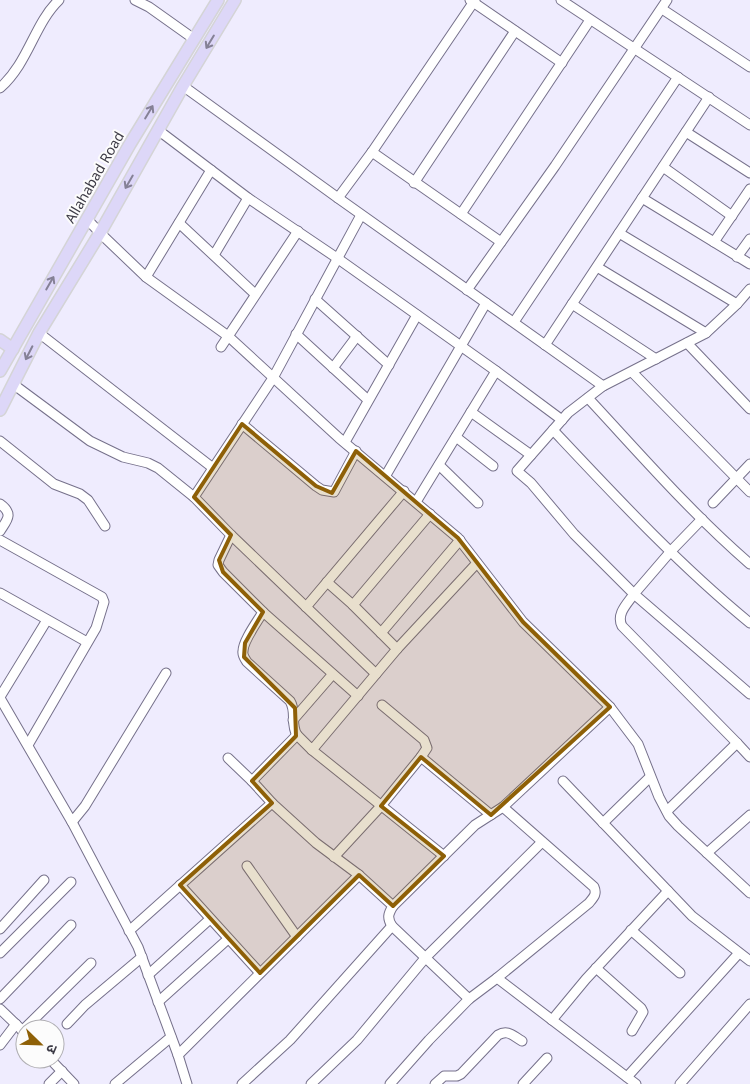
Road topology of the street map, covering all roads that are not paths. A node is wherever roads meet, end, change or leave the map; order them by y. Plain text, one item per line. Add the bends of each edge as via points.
1 (60, 0) edge
2 (135, 0) edge
3 (218, 0) edge
4 (235, 0) edge
5 (561, 0) edge
6 (668, 0) edge
7 (473, 1) edge
8 (573, 3) edge
9 (662, 9) junction
10 (590, 20) junction
11 (515, 31) junction
12 (194, 38) junction
13 (636, 49) junction
14 (562, 63) junction
15 (750, 67) edge
16 (678, 77) junction
17 (183, 86) junction
18 (0, 88) edge
19 (709, 97) junction
20 (750, 125) edge
21 (158, 130) junction
22 (686, 132) junction
23 (372, 152) junction
24 (663, 167) junction
25 (211, 170) junction
26 (750, 173) edge
27 (414, 183) junction
28 (750, 189) edge
29 (248, 198) junction
30 (338, 198) junction
31 (642, 198) junction
32 (461, 214) junction
33 (361, 215) junction
34 (732, 216) junction
35 (87, 219) junction
36 (179, 224) junction
37 (298, 231) junction
38 (100, 233) junction
39 (619, 233) junction
40 (750, 239) edge
41 (501, 242) junction
42 (714, 242) junction
43 (214, 255) junction
44 (737, 257) junction
45 (337, 258) junction
46 (750, 264) edge
47 (597, 267) junction
48 (146, 277) junction
49 (750, 289) edge
50 (467, 290) junction
51 (255, 294) junction
52 (315, 299) junction
53 (486, 303) junction
54 (572, 304) junction
55 (737, 304) junction
56 (417, 315) junction
57 (514, 322) junction
58 (39, 333) junction
59 (706, 333) junction
60 (296, 334) junction
61 (228, 336) junction
62 (356, 336) junction
63 (0, 340) edge
64 (687, 343) junction
65 (545, 344) junction
66 (460, 346) junction
67 (221, 347) dead end
68 (13, 349) junction
69 (656, 359) junction
70 (389, 365) junction
71 (333, 368) junction
72 (496, 370) junction
73 (0, 371) edge
74 (632, 372) junction
75 (273, 378) junction
76 (13, 384) junction
77 (604, 386) junction
78 (3, 397) edge
79 (588, 398) junction
80 (368, 400) junction
81 (750, 408) edge
82 (0, 410) edge
83 (471, 412) junction
84 (562, 420) junction
85 (242, 424) junction
86 (553, 430) junction
87 (456, 436) junction
88 (0, 441) edge
89 (345, 442) junction
90 (356, 451) junction
91 (530, 455) junction
92 (750, 464) edge
93 (439, 465) junction
94 (492, 466) dead end
95 (213, 468) junction
96 (386, 475) junction
97 (736, 479) junction
98 (404, 491) junction
99 (750, 492) edge
100 (194, 498) junction
101 (416, 502) junction
102 (478, 503) dead end
103 (713, 503) dead end
104 (0, 504) edge
105 (430, 514) junction
106 (702, 519) junction
107 (105, 526) dead end
108 (0, 531) edge
109 (231, 534) junction
110 (0, 540) edge
111 (460, 540) junction
112 (671, 552) junction
113 (477, 563) junction
114 (750, 564) edge
115 (327, 582) junction
116 (0, 593) edge
117 (634, 594) junction
118 (353, 605) junction
119 (306, 607) junction
120 (263, 612) junction
121 (47, 620) junction
122 (750, 623) edge
123 (381, 633) junction
124 (87, 642) junction
125 (397, 650) junction
126 (166, 673) dead end
127 (376, 674) junction
128 (332, 675) junction
129 (750, 694) edge
130 (358, 696) junction
131 (0, 697) edge
132 (382, 706) dead end
133 (610, 706) junction
134 (293, 720) junction
135 (298, 735) junction
136 (737, 743) junction
137 (28, 745) junction
138 (312, 750) junction
139 (750, 756) edge
140 (421, 757) junction
141 (228, 758) dead end
142 (650, 777) junction
143 (252, 781) junction
144 (563, 781) dead end
145 (272, 804) junction
146 (380, 806) junction
147 (503, 807) junction
148 (667, 811) junction
149 (491, 815) junction
150 (750, 815) edge
151 (72, 822) junction
152 (603, 823) junction
153 (542, 842) junction
154 (707, 853) junction
155 (444, 856) junction
156 (334, 857) junction
157 (247, 866) dead end
158 (359, 875) junction
159 (44, 880) dead end
160 (71, 882) dead end
161 (180, 885) junction
162 (668, 891) junction
163 (749, 892) edge
164 (393, 906) junction
165 (210, 919) junction
166 (2, 926) edge
167 (71, 926) dead end
168 (392, 926) junction
169 (631, 930) junction
170 (129, 931) junction
171 (297, 937) junction
172 (17, 938) junction
173 (228, 939) junction
174 (0, 953) edge
175 (739, 953) junction
176 (426, 957) junction
177 (142, 958) junction
178 (750, 961) edge
179 (91, 963) dead end
180 (596, 968) junction
181 (260, 973) junction
182 (680, 973) dead end
183 (148, 975) junction
184 (497, 978) junction
185 (0, 999) edge
186 (469, 999) junction
187 (158, 1002) junction
188 (750, 1004) edge
189 (0, 1009) edge
190 (32, 1019) edge
191 (552, 1020) junction
192 (15, 1024) edge
193 (67, 1024) dead end
194 (632, 1031) dead end
195 (15, 1034) edge
196 (171, 1037) junction
197 (522, 1041) dead end
198 (0, 1045) edge
199 (178, 1055) junction
200 (548, 1058) dead end
201 (62, 1071) joint
202 (628, 1078) junction
203 (49, 1084) edge
204 (74, 1084) edge
205 (115, 1084) edge
206 (187, 1084) edge
207 (242, 1084) edge
208 (311, 1084) edge
209 (390, 1084) edge
210 (435, 1084) edge
211 (523, 1084) edge
212 (636, 1084) edge
213 (680, 1084) edge

1 - 18 street via 45,17 18,69
2 - 12 street
3 - 12 main road, Allahabad Road
4 -> 17 main road
5 - 8 street
6 - 9 street
7 - 11 street
7 - 23 street
8 - 10 street
9 - 13 street
9 - 15 street
10 - 13 street
10 - 14 street
11 - 14 street
11 - 27 street
35 -> 12 main road, Allahabad Road
13 - 16 street
13 - 41 street
14 - 32 street
16 - 19 street
16 - 57 street
17 - 21 main road
17 - 30 street
19 - 20 street
19 - 22 street
21 - 25 street
21 -> 38 main road
22 - 24 street
22 - 26 street
23 - 27 street
23 - 30 street
24 - 31 street
24 - 34 street
25 - 29 street
25 - 36 street
27 - 32 street
28 - 34 street
29 - 37 street
29 - 43 street
30 - 33 street
31 - 39 street
31 - 42 street
32 - 41 street
33 - 45 street
33 - 50 street
34 - 42 street
35 - 38 street
68 -> 35 main road, Allahabad Road
36 - 43 street
36 - 48 street
37 - 45 street
37 - 51 street
38 - 48 street
38 - 58 main road
39 - 47 street
39 - 55 street
40 - 44 street
41 - 50 street
42 - 44 street
43 - 51 street
44 - 46 street
45 - 52 street
45 - 56 street
47 - 54 street
47 - 59 street
48 - 61 street
49 - 55 street
50 - 53 street
51 - 61 street
52 - 60 street
52 - 62 street
53 - 57 street
53 - 66 street
54 - 65 street
54 - 69 street
55 - 59 street
56 - 66 street
56 - 70 street
57 - 65 street
58 -> 76 main road
58 - 95 street
59 - 64 street
60 - 71 street
60 - 75 street
61 - 67 street
61 - 75 street
62 - 70 street
62 - 71 street
63 - 68 main road
64 - 69 street
64 - 81 street
65 - 77 street
66 - 72 street
66 - 96 street
68 - 73 main road, Allahabad Road
69 - 74 street
70 - 80 street
71 - 80 street
72 - 83 street
72 - 84 street
74 - 77 street
74 - 97 street
75 - 85 street
75 - 89 street
76 - 78 main road
76 - 100 street via 90,441 123,457 158,468
77 - 79 street
78 - 82 main road
79 - 84 street
79 - 106 street
80 - 89 street
83 - 87 street
83 - 91 street
84 - 86 street
85 - 90 street via 316,486 328,492 334,492
85 - 95 street
86 - 91 street
86 - 112 street
87 - 93 street
87 - 94 street
88 - 107 street via 54,484 88,500
89 - 90 street
90 - 96 street
91 - 117 street via 517,470
92 - 97 street
93 - 101 street
93 - 102 street
95 - 100 street
96 - 98 street
97 - 99 street
97 - 103 street
98 - 101 street
98 - 115 street
100 - 109 street
101 - 105 street
104 - 108 street via 8,513
105 - 111 street
105 - 118 street
106 - 112 street
106 - 114 street
109 - 119 street
109 - 120 street via 218,565
110 - 124 street via 102,597 104,607
111 - 113 street
111 - 123 street
112 - 117 street
112 - 122 street
113 - 125 street
113 - 133 street via 523,622
115 - 118 street
115 - 119 street
116 - 121 street
117 - 129 street
117 - 136 street via 620,613 622,626
118 - 123 street
119 - 127 street
120 - 128 street
120 - 134 street via 242,652 247,662 290,701 294,708
121 - 124 street
121 - 131 street
123 - 125 street
124 - 137 street
125 - 127 street
126 - 151 street
127 - 130 street
128 - 130 street
128 - 134 street
130 - 138 street
131 - 137 street
132 - 140 street via 424,740 427,748
133 - 142 street via 638,744
133 - 147 street
134 - 135 street
135 - 138 street
135 - 143 street
136 - 139 street
136 - 148 street
137 - 151 street
138 - 146 street
140 - 146 street
140 - 149 street
141 - 143 street
142 - 148 street
142 - 152 street
143 - 145 street
144 - 152 street
145 - 156 street
145 - 161 street
146 - 155 street
146 - 156 street
147 - 149 street
147 - 153 street
148 - 154 street
149 - 155 street via 475,825
150 - 154 street
151 - 170 street
152 - 162 street
153 - 176 street
153 - 184 street via 596,892
154 - 163 street
155 - 164 street
156 - 158 street
157 - 171 street
158 - 164 street
158 - 171 street
159 - 166 street
160 - 172 street
161 - 165 street
161 - 170 street
162 - 169 street
162 - 175 street via 692,916
164 - 168 street via 389,913
165 - 173 street
165 - 183 street
166 - 172 street
167 - 185 street
168 - 176 street
168 - 207 street via 290,1040
169 - 180 street
169 - 182 street
170 - 177 street
171 - 181 street
172 - 174 street
173 - 181 street
173 - 187 street
175 - 178 street
175 - 202 street
176 - 186 street
176 - 208 street via 357,1040
177 - 183 street
177 - 193 street
179 - 190 street
180 - 191 street
180 - 194 street via 641,1008 643,1012
181 - 199 street
183 - 187 street
184 - 186 street
184 - 191 street
186 - 209 street
187 - 196 street
188 - 213 street
189 - 192 street
191 - 202 street
195 - 198 street
196 - 199 street
196 - 205 street
197 - 210 street via 509,1032 503,1032 461,1074 444,1076
199 - 206 street
200 - 211 street
201 - 203 street
201 - 204 street
202 - 212 street

